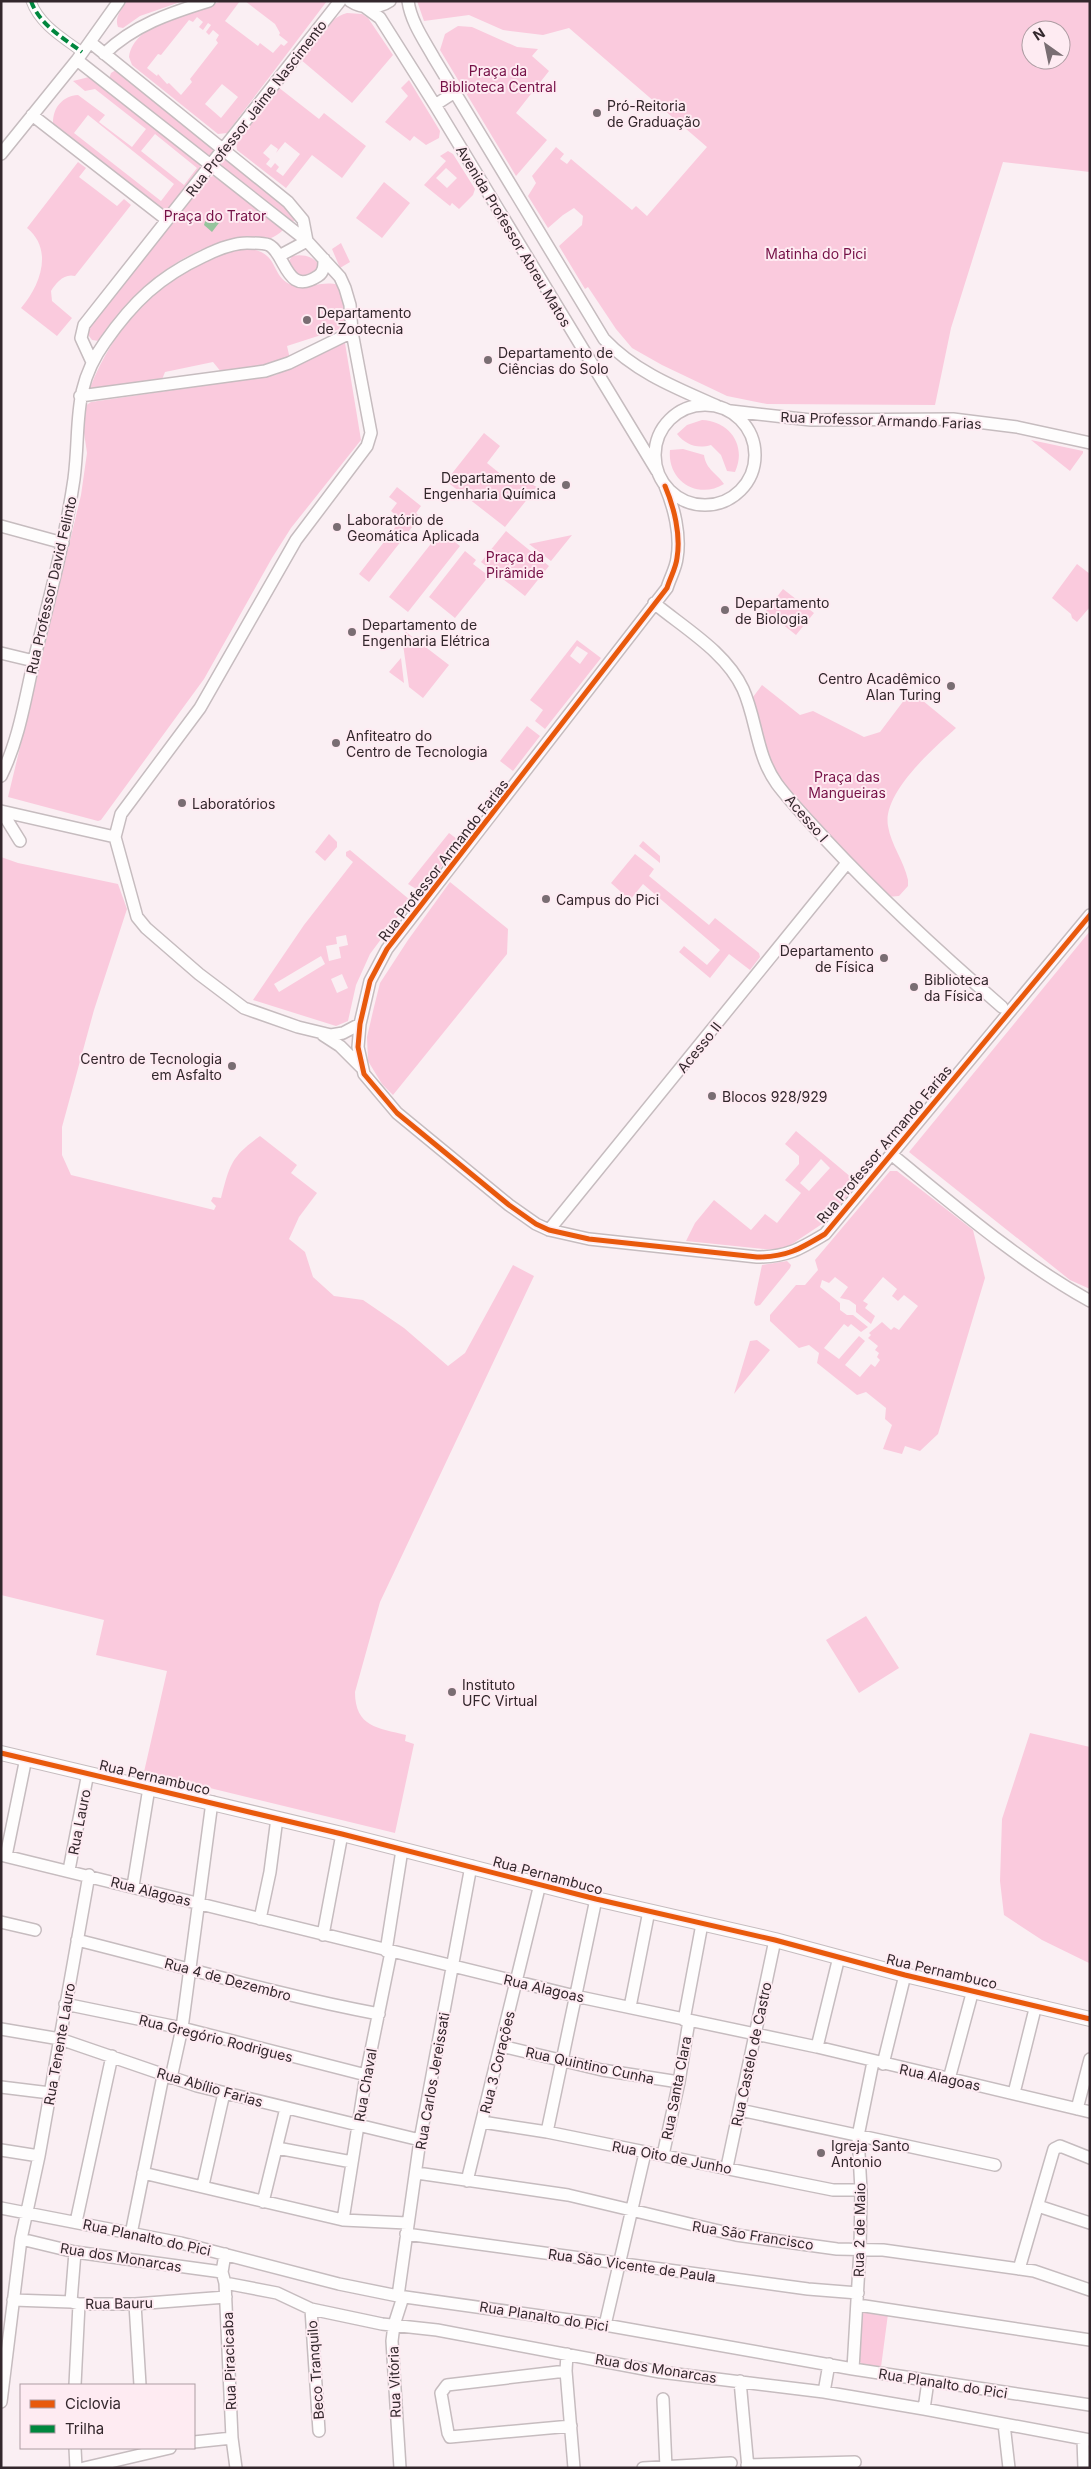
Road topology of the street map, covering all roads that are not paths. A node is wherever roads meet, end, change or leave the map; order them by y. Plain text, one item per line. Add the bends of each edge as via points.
1 (31, 1) edge
2 (119, 1) edge
3 (209, 1) edge
4 (340, 1) edge
5 (350, 1) edge
6 (390, 1) edge
7 (408, 1) edge
8 (365, 7) junction
9 (90, 42) junction
10 (104, 54) junction
11 (79, 56) junction
12 (455, 92) junction
13 (435, 105) junction
14 (32, 115) junction
15 (224, 150) junction
16 (1, 154) edge
17 (212, 164) junction
18 (167, 220) junction
19 (307, 241) junction
20 (280, 256) junction
21 (324, 259) junction
22 (352, 332) junction
23 (92, 362) junction
24 (80, 396) junction
25 (717, 406) junction
26 (731, 411) junction
27 (1090, 443) edge
28 (657, 471) junction
29 (665, 486) junction
30 (1, 526) edge
31 (63, 542) junction
32 (654, 603) junction
33 (1, 653) edge
34 (34, 661) junction
35 (1, 776) edge
36 (2, 811) edge
37 (116, 837) junction
38 (20, 841) dead end
39 (847, 863) junction
40 (1090, 915) edge
41 (1002, 1008) dead end
42 (360, 1024) junction
43 (318, 1031) junction
44 (362, 1068) junction
45 (891, 1154) junction
46 (549, 1230) junction
47 (1090, 1301) edge
48 (1, 1753) edge
49 (26, 1758) junction
50 (88, 1773) junction
51 (149, 1788) junction
52 (212, 1802) junction
53 (277, 1818) junction
54 (342, 1834) junction
55 (402, 1850) junction
56 (4, 1855) edge
57 (471, 1866) junction
58 (69, 1870) junction
59 (89, 1875) junction
60 (540, 1884) junction
61 (133, 1886) junction
62 (596, 1899) junction
63 (198, 1903) junction
64 (649, 1911) junction
65 (260, 1919) junction
66 (1, 1922) edge
67 (702, 1924) junction
68 (35, 1930) dead end
69 (322, 1934) junction
70 (77, 1940) junction
71 (775, 1940) junction
72 (389, 1951) junction
73 (839, 1956) junction
74 (452, 1967) junction
75 (190, 1968) junction
76 (905, 1974) junction
77 (518, 1982) junction
78 (973, 1990) junction
79 (575, 1996) junction
80 (65, 2004) junction
81 (1036, 2005) junction
82 (630, 2007) junction
83 (379, 2014) junction
84 (1090, 2019) edge
85 (686, 2021) junction
86 (182, 2028) junction
87 (1, 2029) edge
88 (754, 2035) junction
89 (60, 2039) junction
90 (501, 2046) junction
91 (817, 2047) junction
92 (112, 2056) junction
93 (563, 2059) junction
94 (1090, 2059) edge
95 (878, 2063) junction
96 (366, 2075) junction
97 (167, 2077) junction
98 (949, 2079) junction
99 (679, 2082) junction
100 (1, 2087) edge
101 (50, 2093) junction
102 (224, 2093) junction
103 (1014, 2093) junction
104 (286, 2108) junction
105 (1077, 2109) junction
106 (740, 2110) junction
107 (1090, 2112) edge
108 (482, 2122) junction
109 (358, 2126) junction
110 (547, 2132) junction
111 (858, 2136) junction
112 (420, 2140) junction
113 (277, 2148) junction
114 (1, 2150) edge
115 (645, 2153) junction
116 (663, 2155) junction
117 (39, 2156) junction
118 (1090, 2158) edge
119 (352, 2162) junction
120 (995, 2165) dead end
121 (727, 2167) junction
122 (143, 2173) junction
123 (417, 2173) junction
124 (467, 2181) junction
125 (203, 2185) junction
126 (861, 2190) junction
127 (263, 2202) junction
128 (1038, 2206) junction
129 (1, 2208) edge
130 (631, 2208) junction
131 (28, 2212) junction
132 (343, 2220) junction
133 (76, 2222) junction
134 (1090, 2223) edge
135 (407, 2229) junction
136 (131, 2234) junction
137 (20, 2239) junction
138 (860, 2249) junction
139 (75, 2252) junction
140 (225, 2254) junction
141 (621, 2263) junction
142 (1019, 2269) junction
143 (224, 2278) junction
144 (1090, 2290) edge
145 (858, 2293) junction
146 (401, 2296) junction
147 (226, 2297) junction
148 (12, 2300) junction
149 (75, 2303) junction
150 (135, 2304) junction
151 (858, 2306) junction
152 (311, 2309) junction
153 (394, 2325) junction
154 (605, 2325) junction
155 (1090, 2340) edge
156 (567, 2354) junction
157 (829, 2364) junction
158 (853, 2369) junction
159 (566, 2371) junction
160 (740, 2381) junction
161 (928, 2381) junction
162 (75, 2384) edge
163 (140, 2384) edge
164 (824, 2392) junction
165 (663, 2399) dead end
166 (1, 2402) edge
167 (1090, 2405) edge
168 (924, 2409) junction
169 (1004, 2424) junction
170 (571, 2426) junction
171 (319, 2432) dead end
172 (232, 2438) junction
173 (1087, 2440) edge
174 (195, 2442) edge
175 (75, 2449) edge
176 (147, 2450) edge
177 (855, 2462) dead end
178 (731, 2463) dead end
179 (748, 2466) edge
180 (666, 2467) edge
181 (76, 2468) edge
182 (84, 2468) edge
183 (236, 2468) edge
184 (400, 2468) edge
185 (574, 2468) edge
186 (643, 2468) edge
187 (1009, 2468) edge
188 (1084, 2468) edge

1 - 11 street via 35,13
2 - 9 street
3 - 10 street via 151,21 118,40
4 - 15 street, Rua Professor Jaime Nascimento
5 - 8 street
6 - 8 street via 376,7
7 - 12 street, Avenida Professor Abreu Matos via 417,27
8 - 13 street, Avenida Professor Abreu Matos via 380,18
9 - 10 street
9 - 11 street
10 - 15 street
11 - 14 street
11 - 17 street
12 - 13 street
12 - 25 street, Avenida Professor Abreu Matos via 604,339 635,366
13 - 28 street, Avenida Professor Abreu Matos
14 - 16 street
14 - 18 street
15 - 17 street, Rua Professor Jaime Nascimento
15 - 19 street via 294,208 303,220
17 - 18 street, Rua Professor Jaime Nascimento
17 - 19 street
18 - 23 street, Rua Professor Jaime Nascimento via 84,325 81,338
19 - 20 street
19 - 21 street
20 - 21 street via 286,271 299,280 319,276
20 - 23 street, Rua Professor David Felinto via 268,245 245,243 218,250 178,269 136,301
21 - 22 street via 345,288
22 - 24 street via 289,363 265,371
22 - 37 street via 371,433 368,446 296,540 200,708 121,814
23 - 24 street, Rua Professor David Felinto
24 - 31 street, Rua Professor David Felinto via 74,478
25 - 26 street
25 - 28 street via 691,406 675,414 663,426 656,441 654,458
26 - 27 street, Rua Professor Armando Farias via 811,420 953,419 1017,427
26 - 29 street via 749,429 754,444 755,461 750,477 740,490 727,500 695,504 680,498
28 - 29 street
29 - 32 street, Rua Professor Armando Farias via 678,536 677,559 667,588
30 - 31 street
31 - 34 street, Rua Professor David Felinto
32 - 39 street, Acesso I via 724,660 743,689 764,759 776,783
32 - 42 street, Rua Professor Armando Farias via 387,949 370,981
33 - 34 street
34 - 35 street, Rua Professor David Felinto via 15,740
36 - 37 street
36 - 38 street
37 - 43 street via 137,917 146,928 244,1008
39 - 41 street, Acesso I
39 - 46 street, Acesso II
40 - 45 street, Rua Professor Armando Farias
42 - 43 street via 343,1033 331,1035
42 - 44 street, Rua Professor Armando Farias via 358,1047
43 - 44 street via 332,1039
44 - 46 street, Rua Professor Armando Farias via 369,1082 397,1113 509,1205
45 - 46 street, Rua Professor Armando Farias via 825,1234 803,1248 779,1257 589,1239
45 - 47 street via 976,1224 1066,1288
48 - 49 street, Rua Pernambuco
49 - 50 street, Rua Pernambuco
49 - 56 street
50 - 51 street, Rua Pernambuco
50 - 58 street, Rua Lauro
51 - 52 street, Rua Pernambuco
51 - 61 street
52 - 53 street, Rua Pernambuco
52 - 63 street
53 - 54 street, Rua Pernambuco
53 - 65 street
54 - 55 street, Rua Pernambuco
54 - 69 street
55 - 57 street, Rua Pernambuco
55 - 72 street, Rua Chaval
56 - 58 street, Rua Alagoas
57 - 60 street, Rua Pernambuco
57 - 74 street, Rua Carlos Jereissati
58 - 59 street, Rua Alagoas
59 - 61 street, Rua Alagoas
59 - 70 street, Rua Tenente Lauro
60 - 62 street, Rua Pernambuco
60 - 77 street, Rua 3 Corações
61 - 63 street, Rua Alagoas
62 - 64 street, Rua Pernambuco
62 - 79 street
63 - 65 street, Rua Alagoas
63 - 75 street
64 - 67 street, Rua Pernambuco
64 - 82 street
65 - 69 street, Rua Alagoas
66 - 68 street
67 - 71 street, Rua Pernambuco
67 - 85 street, Rua Santa Clara
69 - 72 street, Rua Alagoas
70 - 75 street, Rua 4 de Dezembro
70 - 80 street, Rua Tenente Lauro
71 - 73 street, Rua Pernambuco
71 - 88 street, Rua Castelo de Castro
72 - 74 street, Rua Alagoas
72 - 83 street, Rua Chaval
73 - 76 street, Rua Pernambuco
73 - 91 street
74 - 77 street, Rua Alagoas
74 - 112 street, Rua Carlos Jereissati
75 - 83 street, Rua 4 de Dezembro via 249,1986
75 - 86 street
76 - 78 street, Rua Pernambuco
76 - 95 street, Rua 2 de Maio
77 - 79 street, Rua Alagoas
77 - 90 street, Rua 3 Corações
78 - 81 street, Rua Pernambuco
78 - 98 street
79 - 82 street, Rua Alagoas
79 - 93 street
80 - 86 street, Rua Gregório Rodrigues
80 - 89 street, Rua Tenente Lauro
81 - 84 street, Rua Pernambuco
81 - 103 street
82 - 85 street, Rua Alagoas
83 - 96 street, Rua Chaval
85 - 88 street, Rua Alagoas
85 - 99 street, Rua Santa Clara
86 - 96 street, Rua Gregório Rodrigues
86 - 97 street
87 - 89 street, Rua Abílio Farias
88 - 91 street, Rua Alagoas
88 - 106 street, Rua Castelo de Castro
89 - 92 street, Rua Abílio Farias
89 - 101 street, Rua Tenente Lauro
90 - 93 street, Rua Quintino Cunha
90 - 108 street, Rua 3 Corações
91 - 95 street, Rua Alagoas
92 - 97 street, Rua Abílio Farias
92 - 133 street
93 - 99 street, Rua Quintino Cunha via 602,2070
93 - 110 street
94 - 105 street
95 - 98 street, Rua Alagoas
95 - 111 street, Rua 2 de Maio
96 - 109 street, Rua Chaval
97 - 102 street, Rua Abílio Farias
97 - 122 street
98 - 103 street, Rua Alagoas
99 - 116 street, Rua Santa Clara
100 - 101 street
101 - 117 street, Rua Tenente Lauro
102 - 104 street, Rua Abílio Farias
102 - 125 street
103 - 105 street, Rua Alagoas
104 - 109 street, Rua Abílio Farias
104 - 113 street
105 - 107 street, Rua Alagoas
106 - 111 street
106 - 121 street, Rua Castelo de Castro
108 - 110 street, Rua Oito de Junho
108 - 124 street, Rua 3 Corações
109 - 112 street, Rua Abílio Farias
109 - 119 street, Rua Chaval
110 - 115 street, Rua Oito de Junho
111 - 120 street
111 - 126 street, Rua 2 de Maio
112 - 123 street, Rua Carlos Jereissati
113 - 119 street
113 - 127 street
114 - 117 street
115 - 116 street, Rua Oito de Junho
115 - 130 street
116 - 121 street, Rua Oito de Junho
117 - 131 street, Rua Tenente Lauro
118 - 128 street via 1060,2146 1052,2152
119 - 132 street, Rua Chaval
121 - 126 street, Rua Oito de Junho via 833,2190
122 - 125 street, Rua São Vicente de Paula
122 - 136 street
123 - 124 street, Rua São Francisco
123 - 135 street, Rua Carlos Jereissati
124 - 130 street, Rua São Francisco via 568,2195
125 - 127 street, Rua São Vicente de Paula
126 - 138 street, Rua 2 de Maio
127 - 132 street, Rua São Vicente de Paula
128 - 134 street
128 - 142 street
129 - 131 street, Rua Planalto do Pici
130 - 138 street, Rua São Francisco via 736,2235 837,2249
130 - 141 street
131 - 133 street, Rua Planalto do Pici
131 - 137 street, Rua Tenente Lauro
132 - 135 street, Rua São Vicente de Paula
133 - 136 street, Rua Planalto do Pici
135 - 141 street, Rua São Vicente de Paula
135 - 146 street, Rua Carlos Jereissati
136 - 140 street, Rua Planalto do Pici
137 - 139 street, Rua dos Monarcas
137 - 148 street, Rua Tenente Lauro
138 - 142 street, Rua São Francisco
138 - 145 street, Rua 2 de Maio
139 - 143 street, Rua dos Monarcas
139 - 149 street
140 - 143 street, Rua Piracicaba
140 - 146 street, Rua Planalto do Pici via 339,2284
141 - 145 street, Rua São Vicente de Paula via 808,2290
141 - 154 street
142 - 144 street, Rua São Francisco
143 - 147 street, Rua Piracicaba
143 - 152 street, Rua dos Monarcas via 277,2294
145 - 151 street, Rua 2 de Maio
146 - 153 street, Rua Vitória
146 - 154 street, Rua Planalto do Pici
147 - 150 street, Rua Bauru
147 - 172 street, Rua Piracicaba
148 - 149 street, Rua Bauru
148 - 166 street, Rua Tenente Lauro
149 - 150 street, Rua Bauru
149 - 162 street
150 - 163 street
151 - 155 street
151 - 158 street, Rua 2 de Maio
152 - 153 street, Rua dos Monarcas
152 - 171 street, Beco Tranquilo
153 - 156 street, Rua dos Monarcas
153 - 184 street, Rua Vitória via 392,2341
154 - 157 street, Rua Planalto do Pici
156 - 159 street
156 - 160 street, Rua dos Monarcas via 660,2372
157 - 158 street, Rua Planalto do Pici
157 - 164 street
158 - 161 street, Rua Planalto do Pici
159 - 170 street
159 - 170 street via 447,2385 441,2393 450,2437
160 - 164 street, Rua dos Monarcas
160 - 179 street
161 - 167 street, Rua Planalto do Pici
161 - 168 street
164 - 168 street, Rua dos Monarcas
165 - 180 street
168 - 169 street, Rua dos Monarcas
169 - 173 street, Rua dos Monarcas
169 - 187 street
170 - 185 street
172 - 174 street
172 - 183 street, Rua Piracicaba
173 - 188 street
175 - 181 street
176 - 182 street
177 - 179 street
178 - 180 street
180 - 186 street

